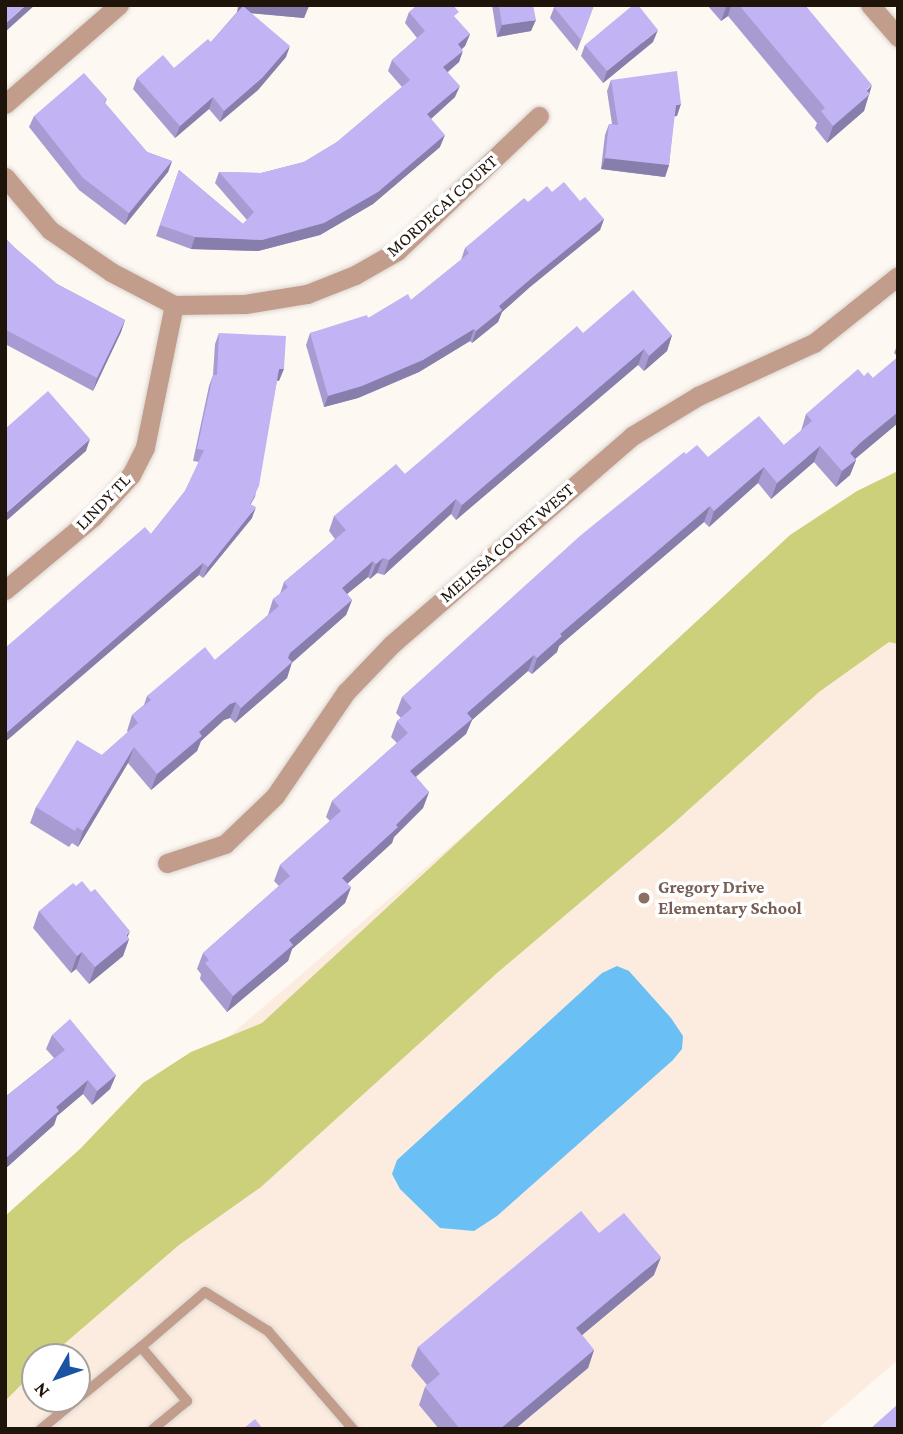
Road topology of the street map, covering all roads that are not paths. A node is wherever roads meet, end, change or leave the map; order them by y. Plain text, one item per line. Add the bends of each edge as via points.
1 (119, 5) edge
2 (870, 5) edge
3 (898, 37) edge
4 (5, 104) edge
5 (540, 116) dead end
6 (5, 177) edge
7 (898, 276) edge
8 (174, 305) junction
9 (5, 590) edge
10 (167, 863) dead end
11 (141, 1347) junction
12 (41, 1429) edge
13 (153, 1429) edge
14 (353, 1429) edge

1 - 4 street
2 - 3 street
5 - 8 street, MORDECAI COURT via 397,251 355,275 307,294 245,304
6 - 8 street, MORDECAI COURT via 50,230 111,272
7 - 10 street, MELISSA COURT WEST via 814,343 698,396 632,436 392,644 346,692 275,796 225,844
8 - 9 street, LINDY TL via 145,447 131,475 93,517
11 - 12 lane
11 - 13 lane via 187,1401
11 - 14 lane via 205,1292 268,1331

